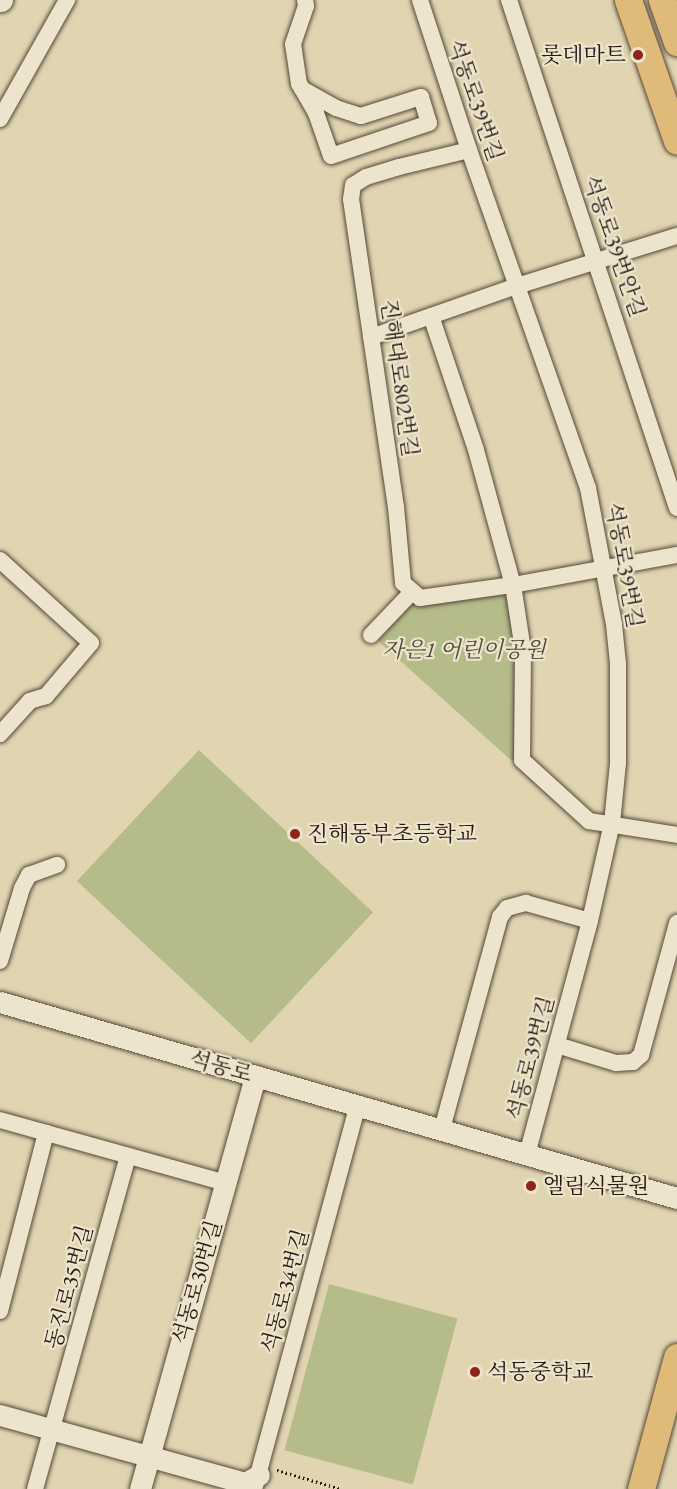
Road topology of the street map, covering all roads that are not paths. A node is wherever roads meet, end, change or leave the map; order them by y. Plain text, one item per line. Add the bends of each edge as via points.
1 (68, 0) edge
2 (305, 0) edge
3 (420, 0) edge
4 (509, 0) edge
5 (628, 0) edge
6 (663, 0) edge
7 (677, 42) edge
8 (302, 89) junction
9 (0, 118) edge
10 (677, 141) edge
11 (469, 150) junction
12 (677, 236) edge
13 (597, 261) junction
14 (518, 286) junction
15 (431, 316) junction
16 (371, 337) junction
17 (677, 508) edge
18 (677, 555) edge
19 (0, 560) edge
20 (603, 568) junction
21 (513, 585) junction
22 (412, 592) junction
23 (371, 635) dead end
24 (0, 734) edge
25 (612, 823) junction
26 (677, 835) edge
27 (57, 866) dead end
28 (590, 921) junction
29 (677, 923) edge
30 (0, 961) edge
31 (0, 1002) edge
32 (557, 1046) junction
33 (255, 1076) junction
34 (358, 1105) junction
35 (0, 1120) edge
36 (442, 1129) junction
37 (46, 1133) junction
38 (527, 1154) junction
39 (128, 1156) junction
40 (225, 1183) junction
41 (677, 1198) edge
42 (0, 1311) edge
43 (677, 1358) edge
44 (0, 1415) edge
45 (677, 1420) edge
46 (52, 1429) junction
47 (149, 1456) junction
48 (257, 1482) edge
49 (35, 1489) edge
50 (140, 1489) edge
51 (641, 1489) edge
52 (658, 1489) edge

1 - 9 street
2 - 8 street via 293,44
3 - 11 street, 석동로39번길
4 - 13 street, 석동로39번안길
5 - 10 main road
6 - 7 main road
8 - 8 street via 316,113 331,156 429,123 422,97 361,116 336,108
11 - 14 street, 석동로39번길
11 - 16 street, 진해대로802번길 via 399,166 353,185 351,199
12 - 13 street
13 - 14 street
13 - 17 street, 석동로39번안길
14 - 15 street
14 - 20 street, 석동로39번길 via 588,488
15 - 16 street
15 - 21 street, 진해대로802번길 via 476,450
16 - 22 street, 진해대로802번길 via 403,584
18 - 20 street
19 - 24 street via 91,643 46,696 30,701
20 - 21 street
20 - 25 street, 석동로39번길 via 618,664 618,763
21 - 22 street via 420,598
21 - 25 street, 진해대로802번길 via 523,650 522,760 589,821
22 - 23 street
25 - 26 street
25 - 28 street, 석동로39번길
27 - 30 street via 29,875
28 - 32 street, 석동로39번길
28 - 36 street via 526,903 507,908 500,917
29 - 32 street via 641,1054 633,1062 616,1063
31 - 33 street, 석동로
32 - 38 street, 석동로39번길
33 - 34 street, 석동로
33 - 40 street, 석동로30번길
34 - 36 street, 석동로
34 - 48 street, 석동로34번길
35 - 37 street
36 - 38 street, 석동로
37 - 39 street
37 - 42 street
38 - 41 street, 석동로
39 - 40 street
39 - 46 street, 동진로35번길
40 - 47 street, 석동로30번길
43 - 51 main road
44 - 46 street
45 - 52 main road
46 - 47 street
46 - 49 street, 동진로35번길
47 - 48 street via 244,1483
47 - 50 street, 석동로30번길

